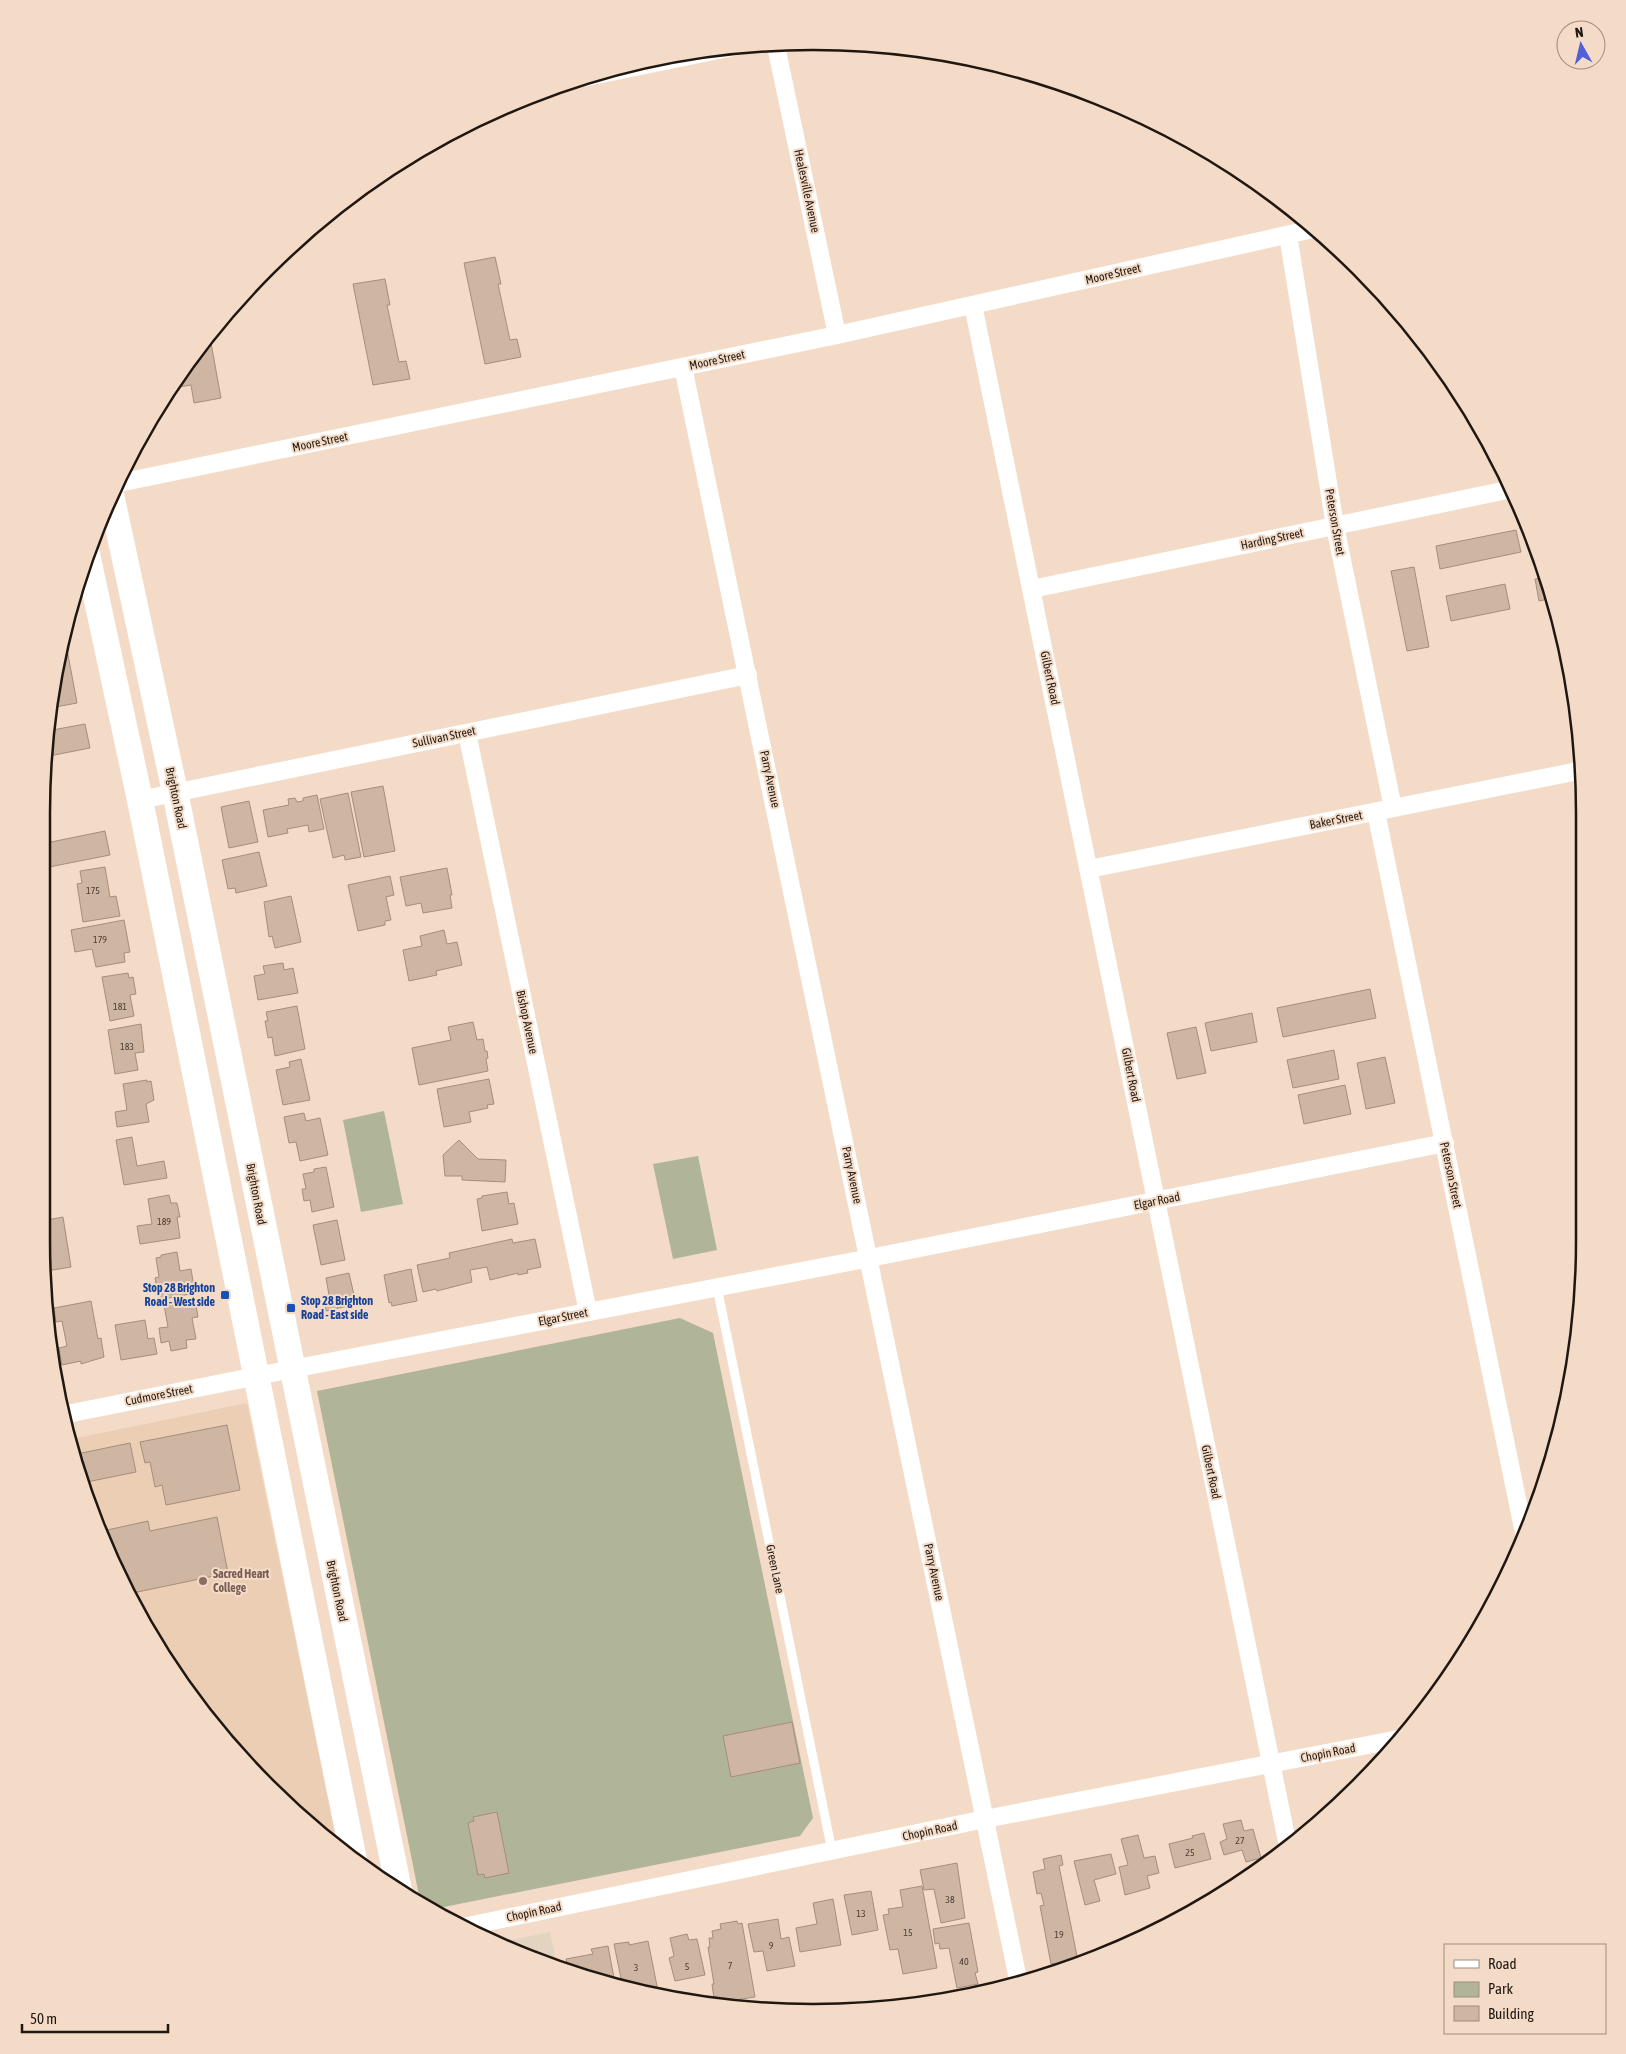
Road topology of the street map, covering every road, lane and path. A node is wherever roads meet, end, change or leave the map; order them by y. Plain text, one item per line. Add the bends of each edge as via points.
1 (777, 51) edge
2 (1306, 231) edge
3 (1288, 235) junction
4 (973, 305) junction
5 (838, 335) junction
6 (683, 367) junction
7 (126, 481) edge
8 (1504, 491) edge
9 (114, 508) edge
10 (1335, 526) junction
11 (90, 568) edge
12 (1032, 589) junction
13 (748, 675) junction
14 (467, 733) junction
15 (1574, 772) edge
16 (175, 792) junction
17 (140, 800) junction
18 (1384, 810) junction
19 (1089, 869) junction
20 (1444, 1143) junction
21 (1156, 1201) junction
22 (870, 1258) junction
23 (717, 1287) junction
24 (588, 1312) junction
25 (292, 1369) junction
26 (257, 1376) junction
27 (70, 1413) edge
28 (1522, 1523) edge
29 (1389, 1741) edge
30 (1271, 1764) junction
31 (985, 1819) junction
32 (1286, 1838) edge
33 (352, 1848) edge
34 (832, 1851) junction
35 (397, 1880) edge
36 (475, 1925) edge
37 (1017, 1976) edge

1 - 5 street, Healesville Avenue
2 - 3 street, Moore Street
3 - 4 street, Moore Street
3 - 10 street, Peterson Street
4 - 5 street, Moore Street
4 - 12 street, Gilbert Road
5 - 6 street, Moore Street
6 - 7 street, Moore Street
6 - 13 street, Parry Avenue
8 - 10 street, Harding Street
9 - 16 main road, Brighton Road
10 - 12 street, Harding Street
10 - 18 street, Peterson Street
11 - 17 main road
12 - 19 street, Gilbert Road
13 - 14 street, Sullivan Street
13 - 22 street, Parry Avenue
14 - 16 street, Sullivan Street
14 - 24 street, Bishop Avenue
15 - 18 street, Baker Street
16 - 17 street, Sullivan Street
16 - 25 main road, Brighton Road
17 - 26 main road
18 - 19 street, Baker Street
18 - 20 street, Peterson Street
19 - 21 street, Gilbert Road
20 - 21 street, Elgar Road
20 - 28 street, Peterson Street
21 - 22 street, Elgar Road
21 - 30 street, Gilbert Road
22 - 23 street, Elgar Street
22 - 31 street, Parry Avenue
23 - 24 street, Elgar Street
23 - 34 lane, Green Lane
24 - 25 street, Elgar Street
25 - 26 street, Elgar Street
25 - 35 main road, Brighton Road
26 - 27 street, Cudmore Street
26 - 33 main road
29 - 30 street, Chopin Road
30 - 31 street, Chopin Road
30 - 32 street, Gilbert Road
31 - 34 street, Chopin Road
31 - 37 street, Parry Avenue
34 - 36 street, Chopin Road

